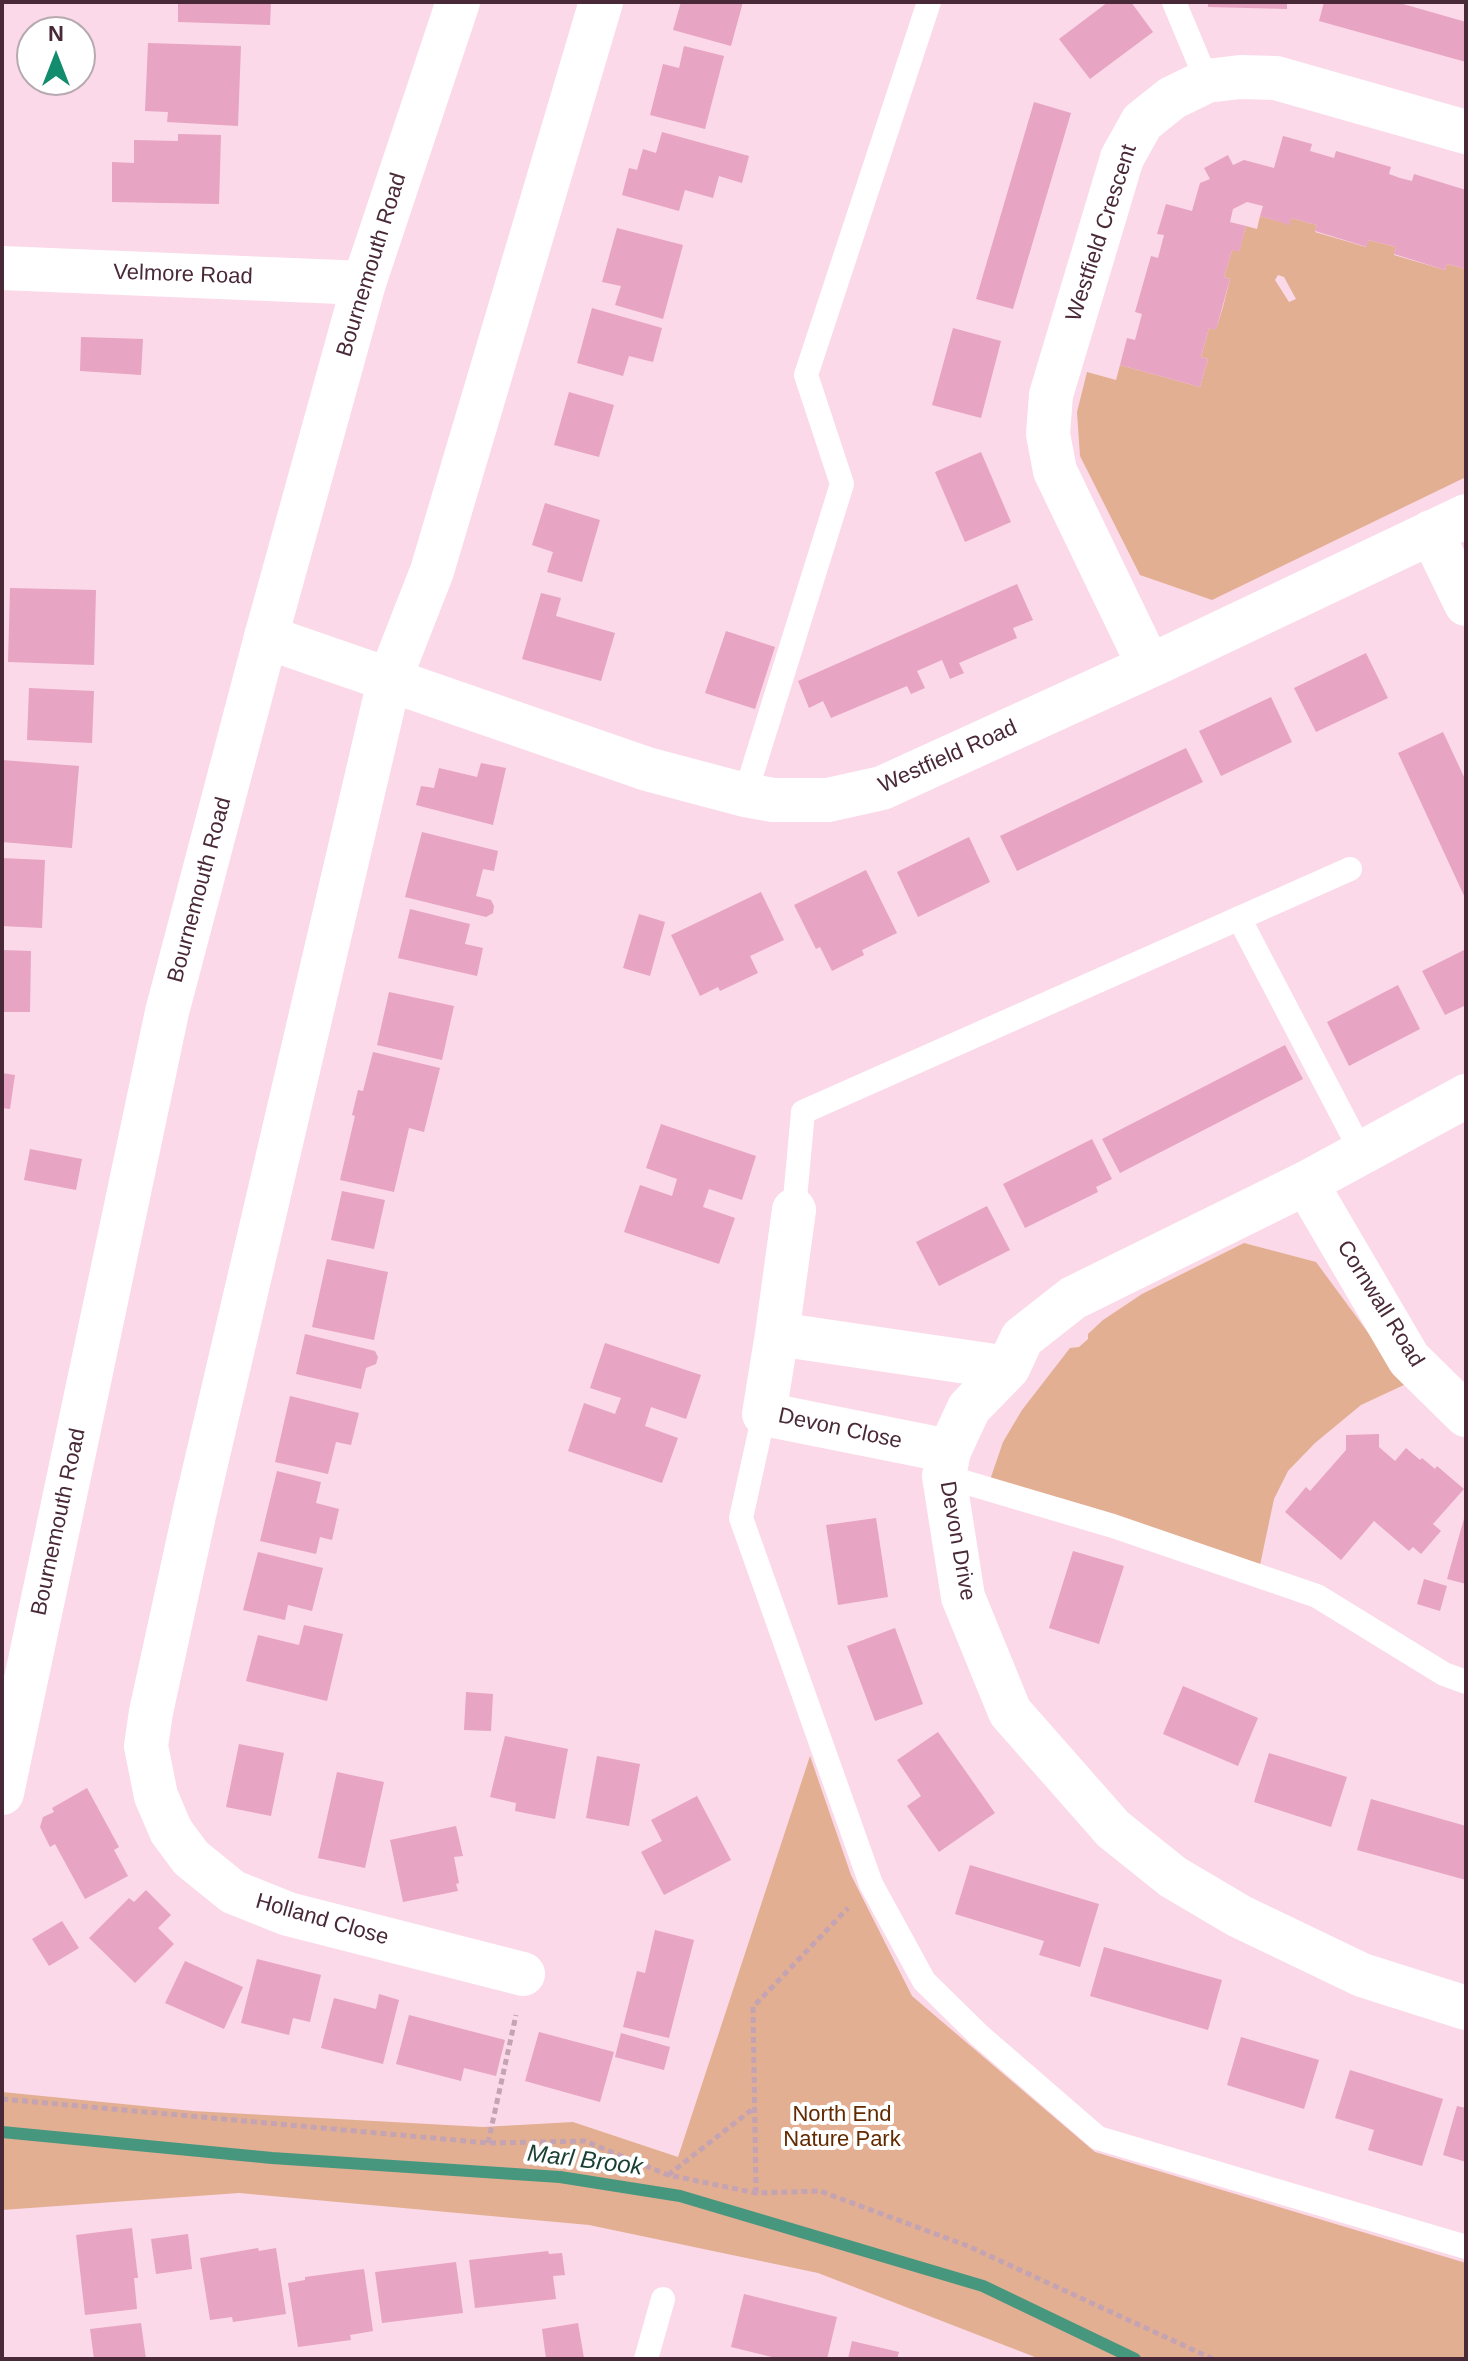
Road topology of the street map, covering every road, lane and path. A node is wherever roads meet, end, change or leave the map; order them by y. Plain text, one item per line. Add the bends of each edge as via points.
1 (458, 2) edge
2 (601, 2) edge
3 (929, 2) edge
4 (1174, 2) edge
5 (1207, 81) junction
6 (1466, 132) edge
7 (2, 268) edge
8 (364, 283) junction
9 (1449, 524) edge
10 (1466, 604) edge
11 (266, 637) junction
12 (1149, 666) junction
13 (389, 681) junction
14 (745, 795) junction
15 (1350, 869) dead end
16 (1239, 918) junction
17 (1466, 1096) edge
18 (1362, 1153) junction
19 (1306, 1183) junction
20 (794, 1210) joint
21 (777, 1334) junction
22 (1008, 1368) junction
23 (764, 1414) junction
24 (1466, 1415) edge
25 (946, 1463) junction
26 (1466, 1682) edge
27 (2, 1793) edge
28 (871, 1884) junction
29 (523, 1974) joint
30 (1466, 2008) edge
31 (2, 2099) edge
32 (755, 2108) junction
33 (488, 2143) junction
34 (668, 2175) junction
35 (756, 2193) junction
36 (1466, 2247) edge
37 (663, 2299) dead end
38 (646, 2359) edge
39 (1213, 2359) edge

1 - 8 street, Bournemouth Road
2 - 13 street via 432,571
3 - 14 lane via 806,375 842,484
4 - 5 lane
5 - 6 street, Westfield Crescent via 1276,78
5 - 12 street, Westfield Crescent via 1172,98 1142,122 1122,158 1049,414 1055,471
7 - 8 street, Velmore Road
8 - 11 street, Bournemouth Road
9 - 10 street
9 - 12 street, Westfield Road
11 - 13 street, Westfield Road
11 - 27 street, Bournemouth Road via 167,1012
12 - 14 street, Westfield Road via 882,788 828,800
13 - 14 street, Westfield Road via 647,769
13 - 29 street, Holland Close via 196,1506 146,1746 160,1808 177,1840 233,1892 288,1914
15 - 16 lane
16 - 18 lane
16 - 20 lane via 803,1112
17 - 18 street, Devon Drive
18 - 19 street, Devon Drive
19 - 22 street, Devon Drive via 1073,1298 1022,1338
19 - 24 street, Cornwall Road via 1409,1359
20 - 21 street, Devon Close
21 - 22 street
21 - 23 street, Devon Close
22 - 25 street, Devon Drive via 969,1408
23 - 25 street, Devon Close
23 - 28 lane via 741,1518
25 - 26 lane via 1317,1596 1444,1674
25 - 30 street, Devon Drive via 963,1597 1010,1712 1113,1829 1183,1884 1239,1916 1362,1975
28 - 32 path via 753,2007
28 - 36 lane via 924,1981 1098,2138
29 - 33 path
31 - 33 path
32 - 34 path
32 - 35 path
33 - 34 path via 585,2141
34 - 35 path
35 - 39 path via 820,2191 968,2246
37 - 38 lane

